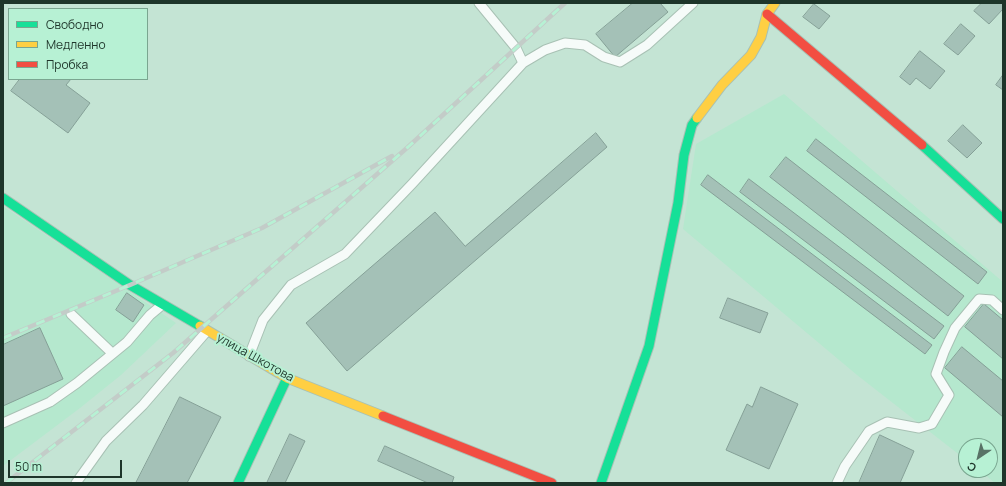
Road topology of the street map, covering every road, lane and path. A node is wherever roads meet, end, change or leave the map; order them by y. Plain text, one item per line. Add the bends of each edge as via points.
1 (479, 3) edge
2 (693, 3) edge
3 (775, 3) edge
4 (767, 14) junction
5 (523, 63) junction
6 (3, 198) edge
7 (1003, 219) edge
8 (162, 305) junction
9 (1003, 310) edge
10 (71, 314) dead end
11 (207, 331) junction
12 (112, 354) junction
13 (249, 356) junction
14 (287, 378) junction
15 (3, 423) edge
16 (533, 479) edge
17 (76, 483) edge
18 (238, 483) edge
19 (552, 483) edge
20 (601, 483) edge
21 (837, 483) edge

1 - 5 lane via 516,48
2 - 5 lane via 647,45 620,62 604,57 585,45 565,43 545,50
3 - 4 street
4 - 7 street via 925,148
4 - 20 street via 762,37 750,55 722,85 692,125 684,155 678,203 649,346
5 - 13 lane via 345,254 291,285 263,320
6 - 8 street, улица Шкотова
8 - 11 street, улица Шкотова
8 - 12 lane
9 - 21 lane via 992,300 979,299 956,328 936,374 949,395 932,424 919,428 887,422 869,431 845,466
10 - 12 lane
11 - 13 street, улица Шкотова
11 - 17 lane via 143,405 106,441
12 - 15 lane via 50,402
13 - 14 street, улица Шкотова
14 - 16 street, улица Шкотова
14 - 18 street
16 - 19 street, улица Шкотова

